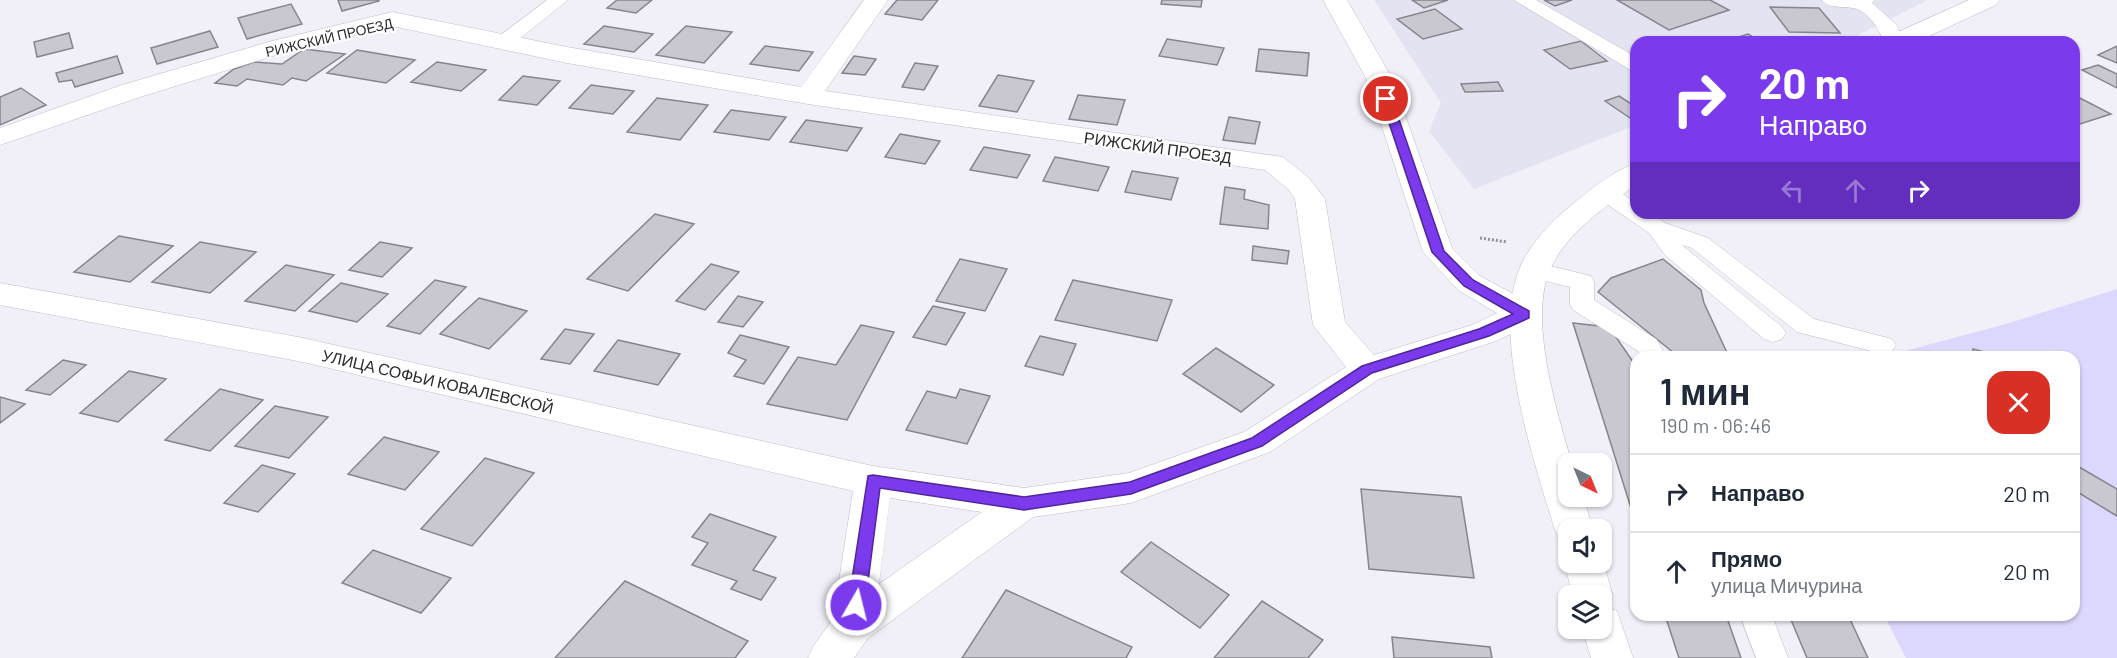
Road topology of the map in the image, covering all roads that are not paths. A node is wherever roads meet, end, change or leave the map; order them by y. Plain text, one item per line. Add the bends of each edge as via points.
1 (559, 0) edge
2 (876, 0) edge
3 (1335, 0) edge
4 (1523, 0) edge
5 (1831, 0) edge
6 (1988, 0) edge
7 (1859, 1) edge
8 (1893, 36) edge
9 (1908, 36) edge
10 (505, 41) junction
11 (1630, 62) edge
12 (808, 96) junction
13 (0, 137) edge
14 (1630, 177) edge
15 (1605, 193) junction
16 (1630, 210) edge
17 (1644, 219) edge
18 (1658, 228) junction
19 (1534, 270) junction
20 (0, 294) edge
21 (1524, 314) junction
22 (1773, 333) dead end
23 (1884, 345) dead end
24 (1650, 351) edge
25 (1367, 370) junction
26 (873, 481) junction
27 (1024, 503) junction
28 (1571, 519) edge
29 (1758, 621) edge
30 (853, 626) junction
31 (1606, 639) edge
32 (829, 658) edge
33 (1612, 658) edge
34 (1772, 658) edge

1 - 10 lane
2 - 12 street
3 - 21 street via 1379,78 1438,252 1469,283
4 - 11 lane
5 - 7 lane
6 - 9 street
7 - 8 lane
10 - 12 street, РИЖСКИЙ ПРОЕЗД via 567,56
10 - 13 street, РИЖСКИЙ ПРОЕЗД via 392,19 281,46 131,91
12 - 25 street, РИЖСКИЙ ПРОЕЗД via 1273,163 1299,184 1310,199 1329,325
14 - 15 street
15 - 16 lane
15 - 19 street via 1547,249
17 - 18 lane
18 - 22 lane via 1672,250
18 - 23 lane via 1700,243 1806,326
19 - 21 street
19 - 24 lane via 1582,282 1582,304
20 - 26 street, УЛИЦА СОФЬИ КОВАЛЕВСКОЙ via 303,350
21 - 25 street via 1484,333
21 - 28 street via 1544,431
25 - 27 street via 1257,442 1131,488
26 - 27 street, УЛИЦА СОФЬИ КОВАЛЕВСКОЙ
26 - 30 street
27 - 30 street
29 - 34 lane
30 - 32 street
31 - 33 street

